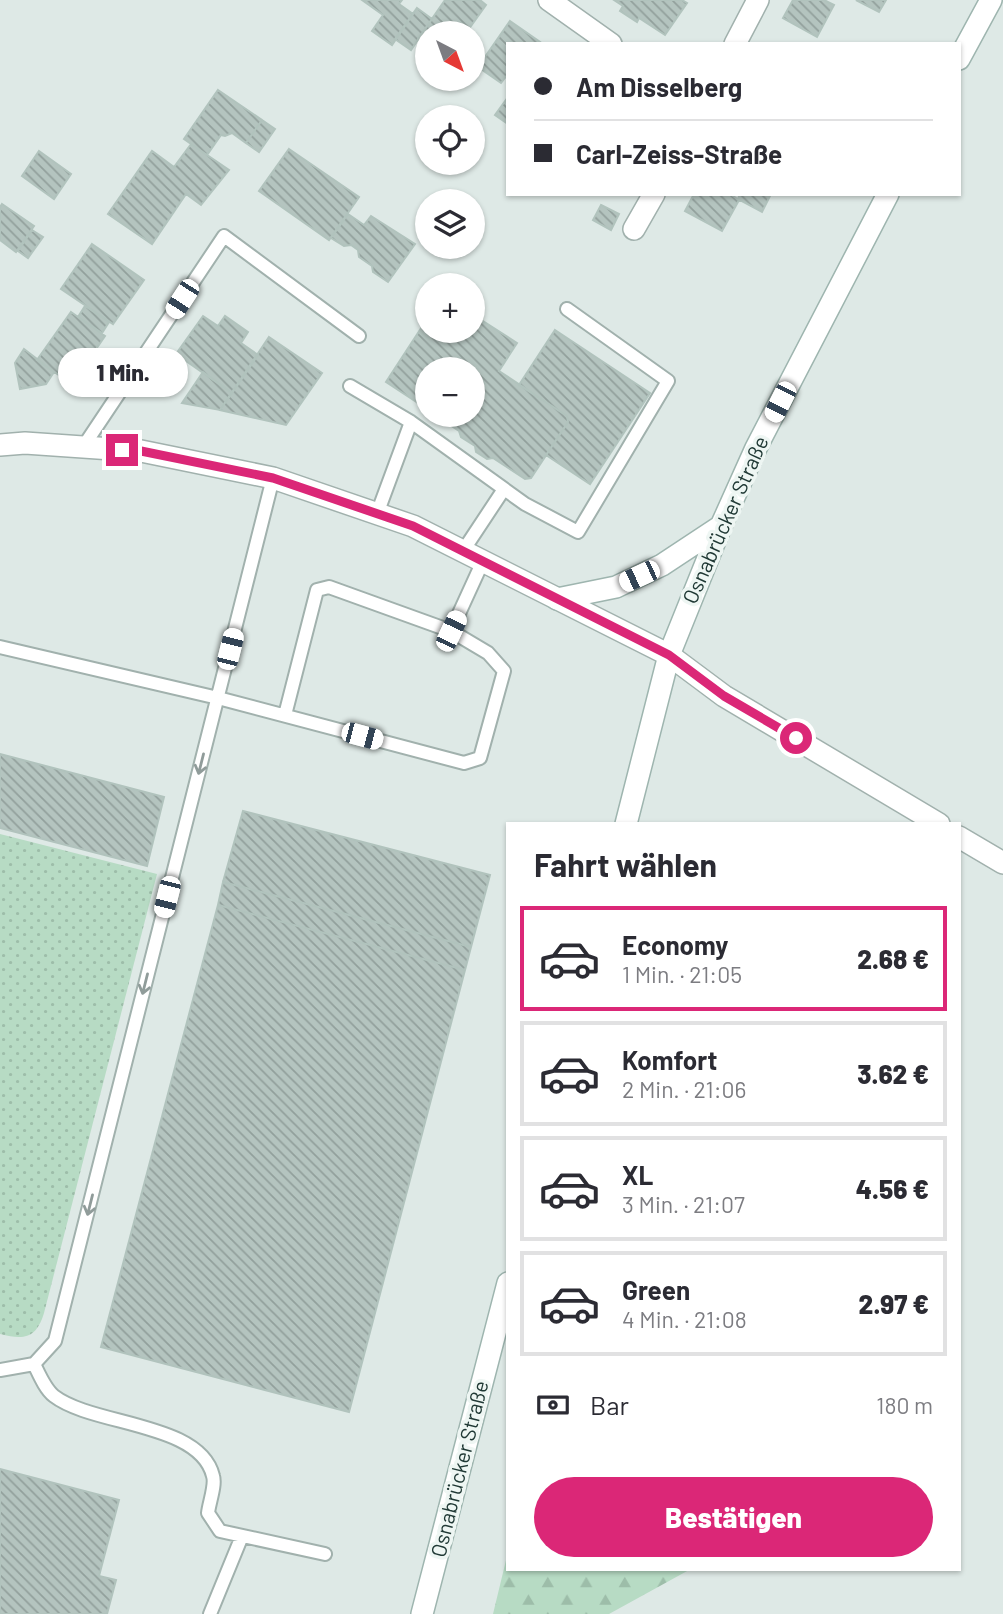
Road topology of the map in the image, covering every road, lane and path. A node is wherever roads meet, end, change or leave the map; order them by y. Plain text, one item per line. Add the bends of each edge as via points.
1 (549, 0) edge
2 (758, 0) edge
3 (991, 0) edge
4 (608, 42) edge
5 (736, 42) edge
6 (961, 55) edge
7 (653, 196) edge
8 (887, 196) edge
9 (634, 229) dead end
10 (567, 309) dead end
11 (359, 336) dead end
12 (350, 386) dead end
13 (411, 422) junction
14 (0, 445) edge
15 (83, 447) junction
16 (273, 478) junction
17 (504, 489) junction
18 (377, 513) junction
19 (721, 526) junction
20 (463, 551) junction
21 (483, 561) junction
22 (557, 599) junction
23 (451, 631) junction
24 (0, 647) edge
25 (669, 655) junction
26 (218, 698) junction
27 (285, 715) junction
28 (627, 822) edge
29 (936, 822) edge
30 (961, 837) edge
31 (1003, 863) edge
32 (506, 1291) edge
33 (34, 1364) junction
34 (0, 1370) edge
35 (243, 1536) junction
36 (325, 1555) dead end
37 (210, 1614) edge
38 (422, 1614) edge

1 - 4 main road
2 - 5 main road
3 - 6 main road
7 - 9 main road
8 - 19 main road, Osnabrücker Straße
10 - 17 lane via 668,381 578,532
11 - 15 lane via 224,236
12 - 13 lane
13 - 17 lane
13 - 18 lane
14 - 15 main road
15 - 16 main road via 141,451
16 - 18 main road
16 - 26 lane
17 - 20 lane
18 - 20 main road
19 - 22 main road via 662,565 616,587
19 - 25 main road, Osnabrücker Straße
20 - 21 main road
21 - 22 main road
21 - 23 lane
22 - 25 main road
23 - 27 lane via 329,587 317,590
23 - 27 lane via 488,653 504,671 480,758 464,763
24 - 26 lane
25 - 28 main road, Osnabrücker Straße
25 - 29 main road via 724,696
26 - 27 lane
26 -> 33 lane via 55,1341
30 - 31 main road
32 - 38 main road, Osnabrücker Straße
33 - 34 lane
33 - 35 lane via 51,1394 70,1407 172,1436 200,1452 214,1476 208,1513 220,1531
35 - 36 lane
35 - 37 lane

